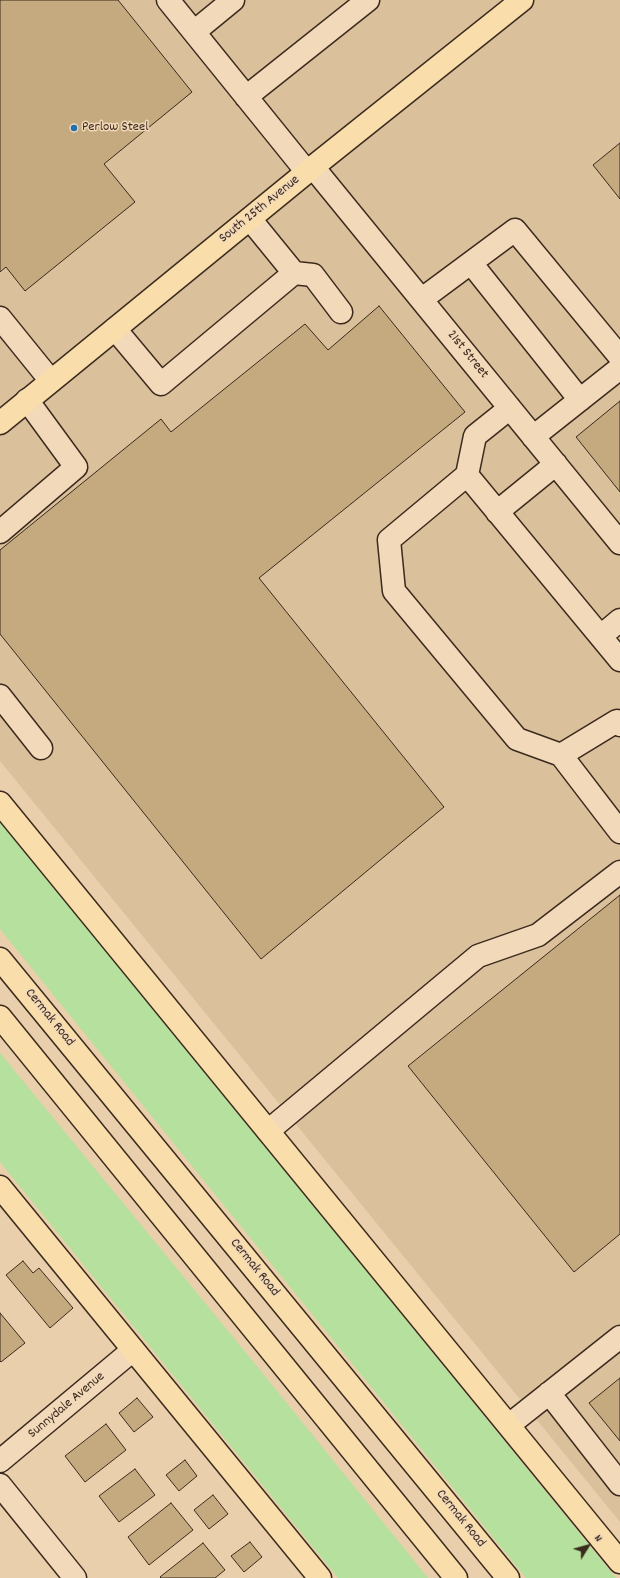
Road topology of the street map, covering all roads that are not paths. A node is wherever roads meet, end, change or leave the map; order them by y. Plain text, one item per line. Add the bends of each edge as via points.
1 (168, 0) edge
2 (233, 0) edge
3 (368, 0) edge
4 (522, 0) edge
5 (194, 32) junction
6 (246, 97) junction
7 (310, 170) junction
8 (250, 219) junction
9 (471, 263) junction
10 (294, 273) junction
11 (422, 299) junction
12 (341, 312) dead end
13 (0, 318) edge
14 (115, 329) junction
15 (620, 357) edge
16 (620, 368) edge
17 (51, 381) junction
18 (28, 400) junction
19 (580, 400) junction
20 (510, 408) junction
21 (0, 423) edge
22 (533, 436) junction
23 (556, 464) junction
24 (467, 475) junction
25 (497, 512) junction
26 (0, 532) edge
27 (620, 543) edge
28 (620, 620) edge
29 (600, 636) junction
30 (620, 660) edge
31 (0, 696) edge
32 (619, 721) edge
33 (41, 748) dead end
34 (561, 755) junction
35 (0, 803) edge
36 (620, 832) edge
37 (620, 872) edge
38 (0, 959) edge
39 (0, 1017) edge
40 (268, 1131) junction
41 (0, 1186) edge
42 (620, 1337) edge
43 (133, 1350) junction
44 (549, 1393) junction
45 (508, 1425) junction
46 (0, 1461) edge
47 (620, 1484) edge
48 (0, 1485) edge
49 (620, 1562) edge
50 (75, 1578) edge
51 (320, 1578) edge
52 (456, 1578) edge
53 (508, 1578) edge

1 - 5 street, 21st Street
2 - 5 street
3 - 6 street
4 - 7 main road, South 25th Avenue
5 - 6 street, 21st Street
6 - 7 street, 21st Street
7 - 8 main road, South 25th Avenue
7 - 11 street, 21st Street
8 - 10 street
8 - 14 main road, South 25th Avenue
9 - 11 street
9 - 15 street via 515,230
9 - 19 street
10 - 12 street via 313,275
10 - 14 street via 161,384
11 - 20 street, 21st Street
13 - 17 street
14 - 17 main road, South 25th Avenue
16 - 19 street
17 - 18 main road, South 25th Avenue
18 - 21 main road, South 25th Avenue
18 - 26 street via 76,467
19 - 22 street
20 - 22 street, 21st Street
20 - 24 street via 475,436
22 - 23 street, 21st Street
23 - 25 street
23 - 27 street, 21st Street
24 - 25 street
24 - 34 street via 389,540 394,591 517,739
25 - 29 street
28 - 29 street
29 - 30 street
31 - 33 street
32 - 34 street
34 - 36 street
35 - 40 main road
37 - 40 street via 538,935 478,956
38 - 53 main road, Cermak Road
39 - 52 main road
40 - 45 main road
41 - 43 main road
42 - 44 street
43 - 46 street, Sunnydale Avenue
43 - 51 main road
44 - 45 street
44 - 47 street
45 - 49 main road
48 - 50 street

